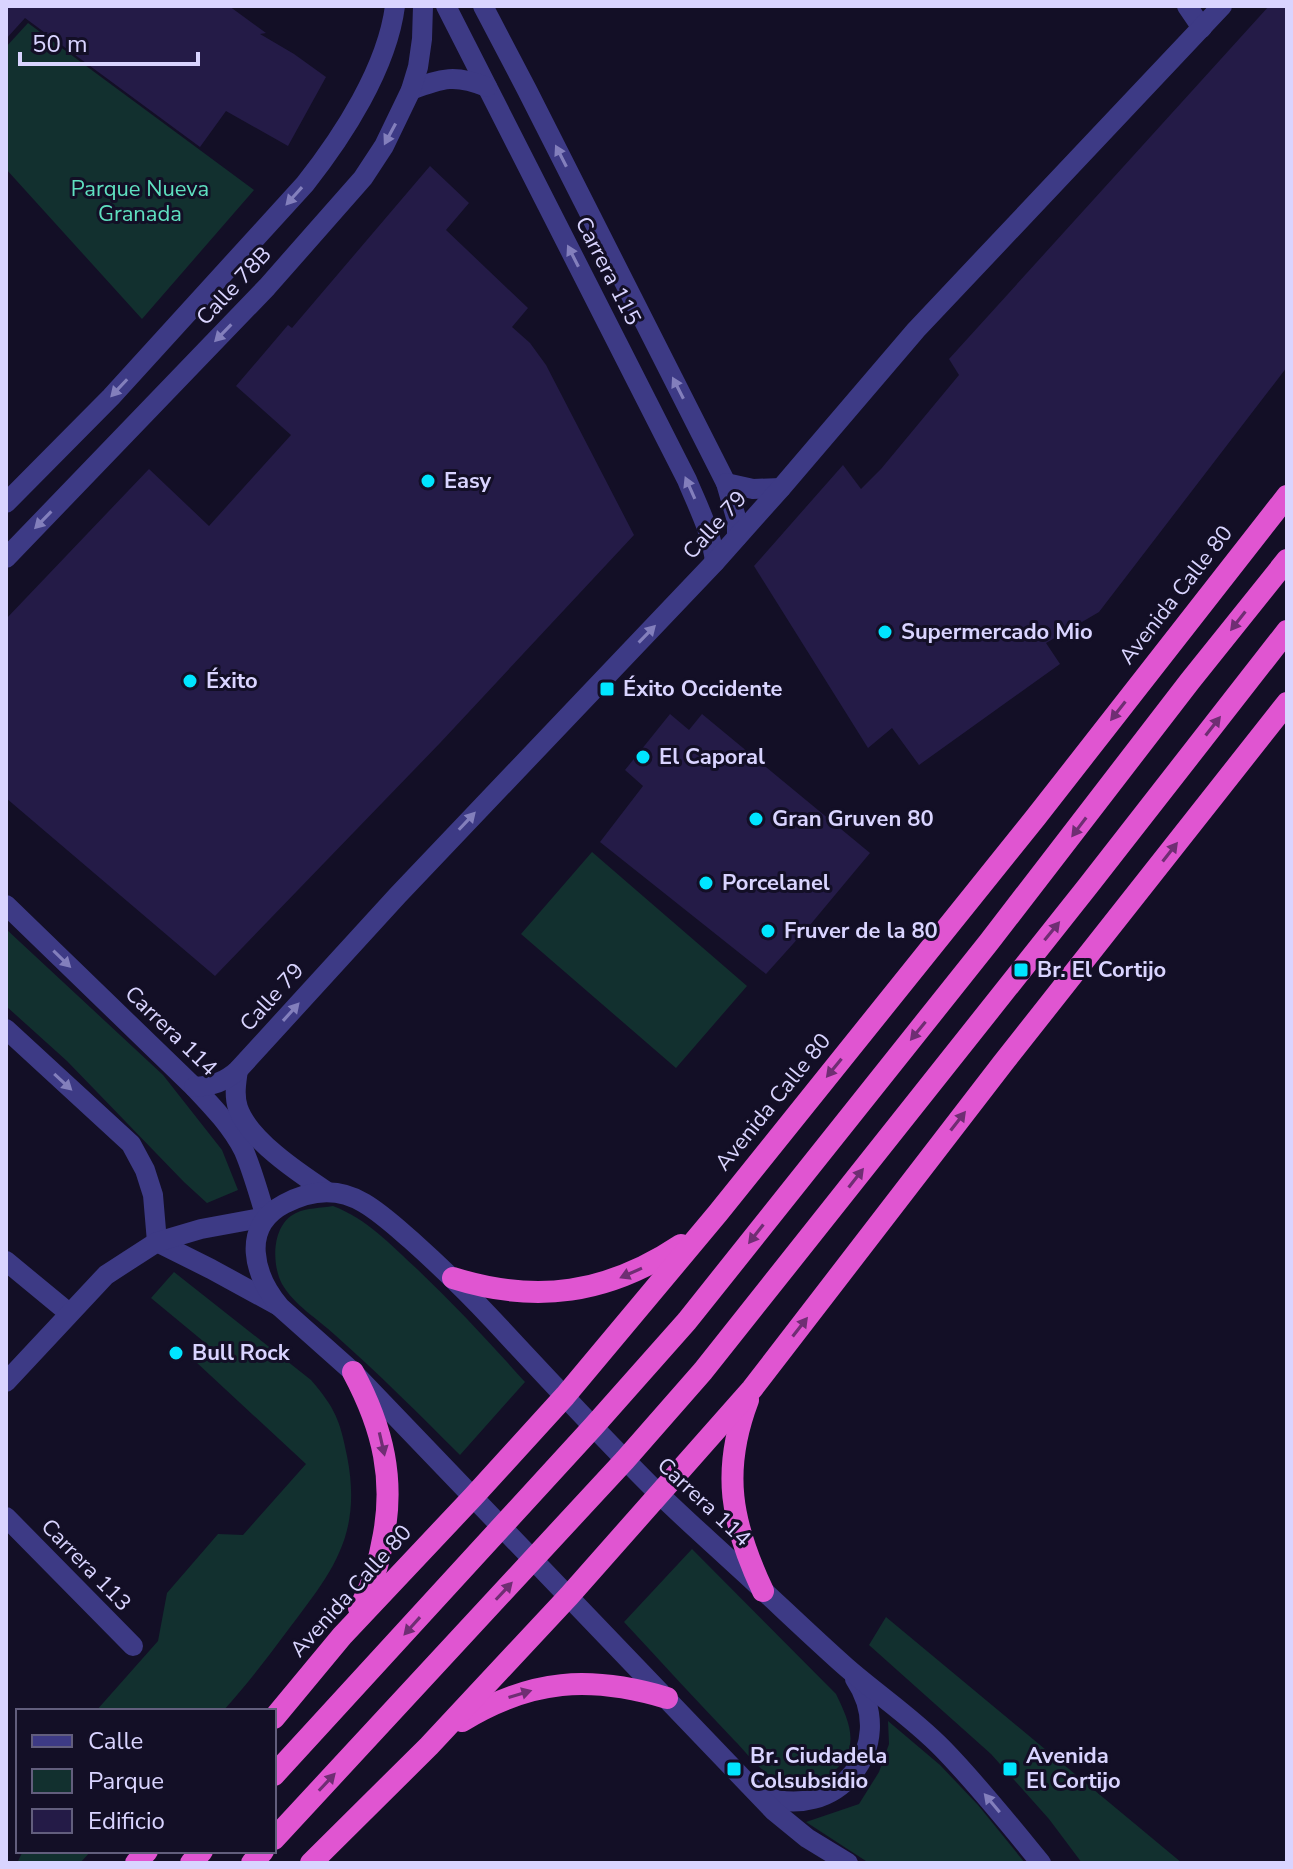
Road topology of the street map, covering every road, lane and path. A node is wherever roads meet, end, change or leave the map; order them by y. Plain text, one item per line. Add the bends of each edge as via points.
1 (395, 6) edge
2 (423, 6) edge
3 (446, 6) edge
4 (483, 6) edge
5 (1187, 6) edge
6 (1222, 6) edge
7 (1202, 28) junction
8 (487, 87) junction
9 (411, 90) junction
10 (726, 483) junction
11 (781, 488) junction
12 (1287, 496) edge
13 (6, 503) edge
14 (737, 537) junction
15 (6, 558) edge
16 (1287, 560) edge
17 (715, 562) junction
18 (1287, 631) edge
19 (1287, 703) edge
20 (6, 905) edge
21 (6, 1029) edge
22 (238, 1070) junction
23 (194, 1087) junction
24 (326, 1191) junction
25 (718, 1213) junction
26 (266, 1217) junction
27 (157, 1242) junction
28 (6, 1261) edge
29 (453, 1278) junction
30 (280, 1307) junction
31 (69, 1313) junction
32 (353, 1372) junction
33 (6, 1382) edge
34 (752, 1389) junction
35 (565, 1396) junction
36 (593, 1427) junction
37 (625, 1460) junction
38 (660, 1495) junction
39 (473, 1497) junction
40 (6, 1517) edge
41 (502, 1527) junction
42 (533, 1559) junction
43 (763, 1591) junction
44 (569, 1596) junction
45 (342, 1636) junction
46 (133, 1646) dead end
47 (848, 1669) junction
48 (667, 1698) junction
49 (276, 1716) edge
50 (429, 1746) junction
51 (276, 1773) edge
52 (757, 1794) junction
53 (276, 1837) edge
54 (311, 1863) edge
55 (848, 1863) edge
56 (1041, 1863) edge

1 -> 13 street, Calle 78B via 389,35 363,96 333,149 111,397
2 - 9 street, Calle 78B
3 - 8 street, Carrera 115
10 -> 4 street, Carrera 115
5 - 7 street
6 - 7 street, Calle 79
7 - 11 street, Calle 79 via 916,330
8 - 9 street via 458,78
17 -> 8 street, Carrera 115 via 708,529 687,480
9 -> 15 street, Calle 78B via 370,167 334,213
10 - 11 street
10 - 14 street, Carrera 115
11 - 14 street, Calle 79
12 -> 25 highway, Avenida Calle 80
14 - 17 street, Calle 79
16 -> 36 highway via 697,1309
22 -> 17 street, Calle 79
37 -> 18 highway via 713,1359
34 -> 19 highway
20 -> 23 street, Carrera 114
21 -> 27 street via 131,1144 153,1195
22 - 23 street via 218,1083
22 - 24 street, Carrera 114 via 237,1106 244,1121 294,1170
23 - 26 street, Carrera 114 via 243,1150
24 - 26 street via 297,1198
24 - 29 street, Carrera 114 via 363,1202 384,1216
25 -> 29 highway via 657,1262 584,1288 531,1293
25 - 35 highway, Avenida Calle 80
26 - 27 street
26 - 30 street via 257,1235 256,1259 261,1278
27 - 30 street
27 - 31 street via 106,1275
28 - 31 street
29 - 35 street, Carrera 114
30 - 32 street
31 - 33 street
32 - 39 street
32 -> 45 highway via 379,1430 389,1493 378,1564
34 - 38 highway
34 - 43 highway via 737,1435 733,1494 748,1560
35 - 36 street, Carrera 114
35 - 39 highway, Avenida Calle 80
36 - 37 street, Carrera 114
36 - 41 highway
37 - 38 street, Carrera 114
37 - 42 highway
38 - 43 street, Carrera 114
38 - 44 highway
39 - 41 street
39 - 45 highway, Avenida Calle 80
40 - 46 street, Carrera 113
41 - 42 street
41 -> 51 highway
42 - 44 street
53 -> 42 highway
43 - 47 street, Carrera 114
44 - 48 street
44 - 50 highway
45 - 49 highway, Avenida Calle 80
47 - 52 street via 868,1704 868,1744 861,1763 834,1792 815,1800 776,1801
56 -> 47 street, Carrera 114 via 942,1748
50 -> 48 highway via 486,1706 553,1686 610,1685
48 - 52 street
50 - 54 highway
52 - 55 street via 807,1838

